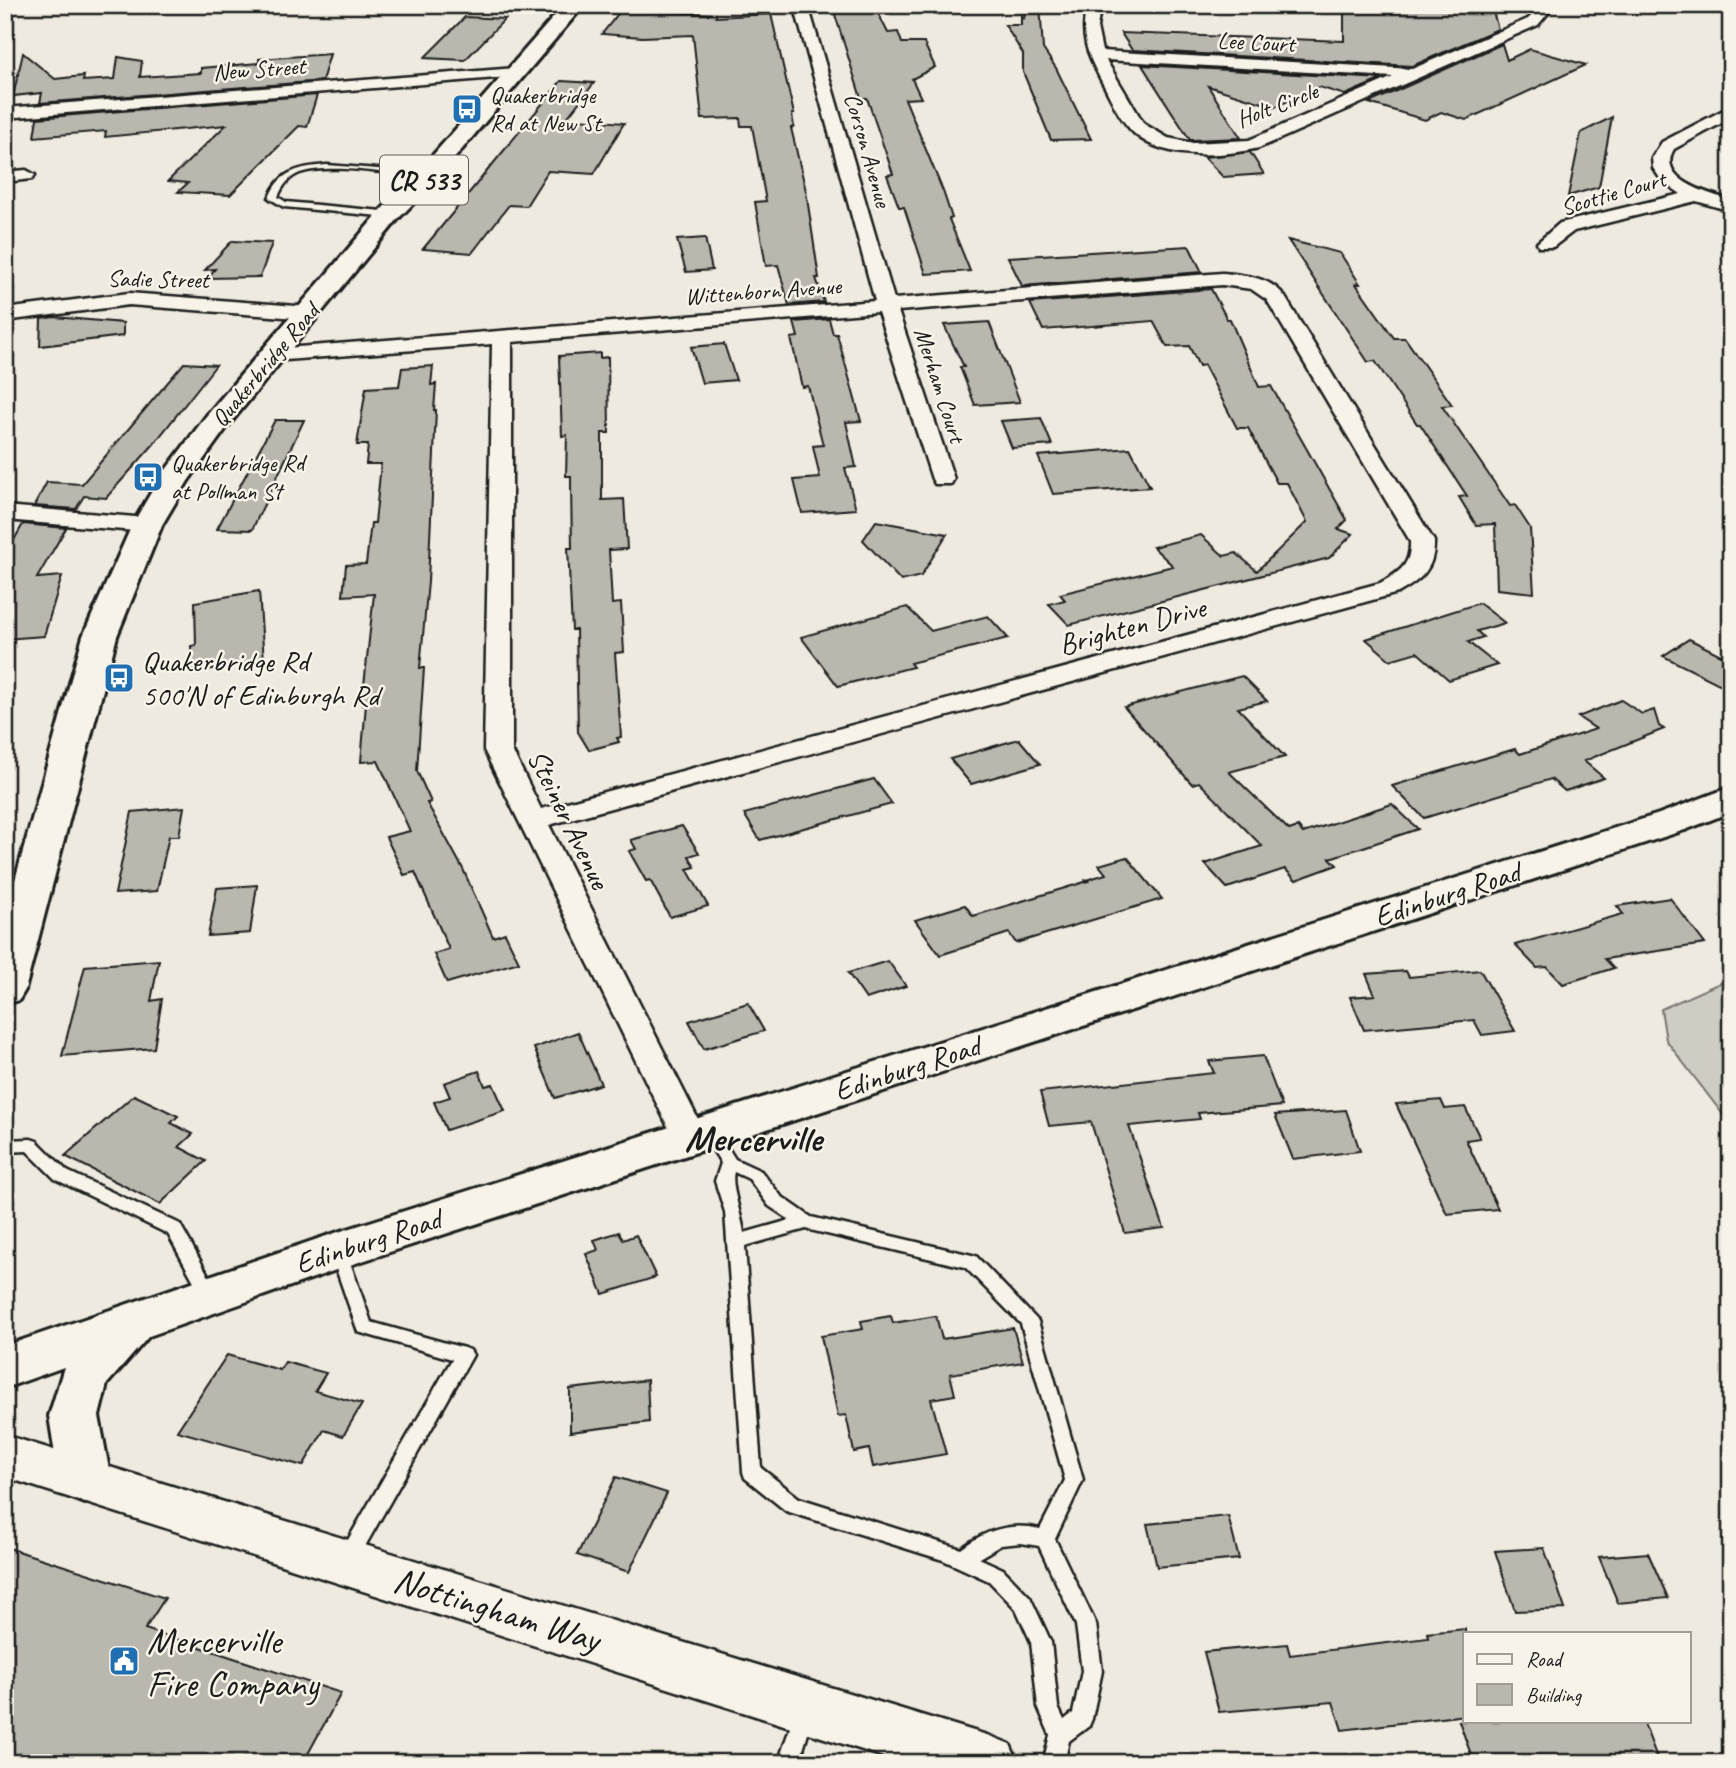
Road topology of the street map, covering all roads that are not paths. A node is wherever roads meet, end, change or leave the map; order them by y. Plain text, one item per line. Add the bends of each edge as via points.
1 (575, 5) edge
2 (801, 5) edge
3 (1094, 5) edge
4 (1537, 5) edge
5 (1095, 55) junction
6 (516, 74) junction
7 (1415, 74) junction
8 (1731, 111) edge
9 (5, 113) edge
10 (26, 175) dead end
11 (428, 175) junction
12 (5, 177) edge
13 (1697, 195) junction
14 (1731, 206) edge
15 (390, 214) junction
16 (1546, 243) dead end
17 (1256, 284) joint
18 (887, 308) junction
19 (309, 313) junction
20 (5, 315) edge
21 (502, 337) junction
22 (273, 355) junction
23 (943, 479) dead end
24 (5, 513) edge
25 (147, 525) junction
26 (1731, 798) edge
27 (533, 820) junction
28 (12, 944) edge
29 (5, 990) edge
30 (709, 1144) junction
31 (5, 1146) edge
32 (806, 1222) junction
33 (736, 1242) junction
34 (338, 1250) junction
35 (210, 1295) junction
36 (133, 1322) junction
37 (5, 1367) edge
38 (5, 1456) edge
39 (85, 1480) junction
40 (1045, 1539) junction
41 (963, 1559) junction
42 (345, 1562) junction
43 (806, 1706) junction
44 (1060, 1735) junction
45 (788, 1763) edge
46 (989, 1763) edge
47 (1053, 1763) edge

1 - 6 main road, Quakerbridge Road / CR 533
2 - 18 street, Corson Avenue
3 - 5 street, Holt Circle via 1088,24
4 - 7 street, Holt Circle via 1542,12 1533,22
5 - 7 street, Lee Court
5 - 7 street, Holt Circle via 1139,129 1164,142 1202,148 1253,144
6 - 9 street, New Street
6 - 11 main road, Quakerbridge Road / CR 533
8 - 13 street via 1661,153 1662,171
10 - 12 street
11 - 15 main road, Quakerbridge Road / CR 533
11 - 15 lane via 317,168 295,172 276,188 273,198 285,204
13 - 14 street
13 - 16 street, Scottie Court via 1567,227
15 - 19 main road, Quakerbridge Road / CR 533
17 - 18 street, Wittenborn Avenue via 1222,279
17 - 27 street, Brighten Drive via 1275,297 1422,541 1423,557 1413,574 1376,592
18 - 21 street, Wittenborn Avenue
18 - 23 street, Merham Court
19 - 20 street, Sadie Street via 129,299
19 - 22 main road, Quakerbridge Road / CR 533
21 - 22 street, Wittenborn Avenue
21 - 27 street, Steiner Avenue via 498,750
22 - 25 main road, Quakerbridge Road / CR 533 via 217,421
24 - 25 street
25 - 28 main road, Quakerbridge Road / CR 533 via 100,636
26 - 30 main road, Edinburg Road via 1672,822
27 - 30 street, Steiner Avenue
28 - 29 main road, Quakerbridge Road / CR 533
30 - 32 lane via 755,1175 775,1201
30 - 33 lane via 733,1212
30 - 34 main road, Edinburg Road
31 - 35 lane via 31,1145 61,1175 174,1229
32 - 33 lane
32 - 40 lane via 970,1261 1029,1321 1073,1480
33 - 41 lane via 752,1472 793,1505
34 - 35 main road, Edinburg Road
34 - 42 lane via 364,1327 464,1355
35 - 36 main road, Edinburg Road
36 - 37 main road, Edinburg Road
36 - 39 main road via 85,1375 74,1416
38 - 39 street, Nottingham Way
39 - 42 street, Nottingham Way
40 - 41 lane via 1024,1533 987,1539
40 - 44 lane via 1086,1624 1092,1671 1082,1719
41 - 44 lane via 996,1575 1023,1603 1041,1642 1048,1707
42 - 43 street, Nottingham Way
43 - 45 lane
43 - 46 street, Nottingham Way
44 - 47 lane

